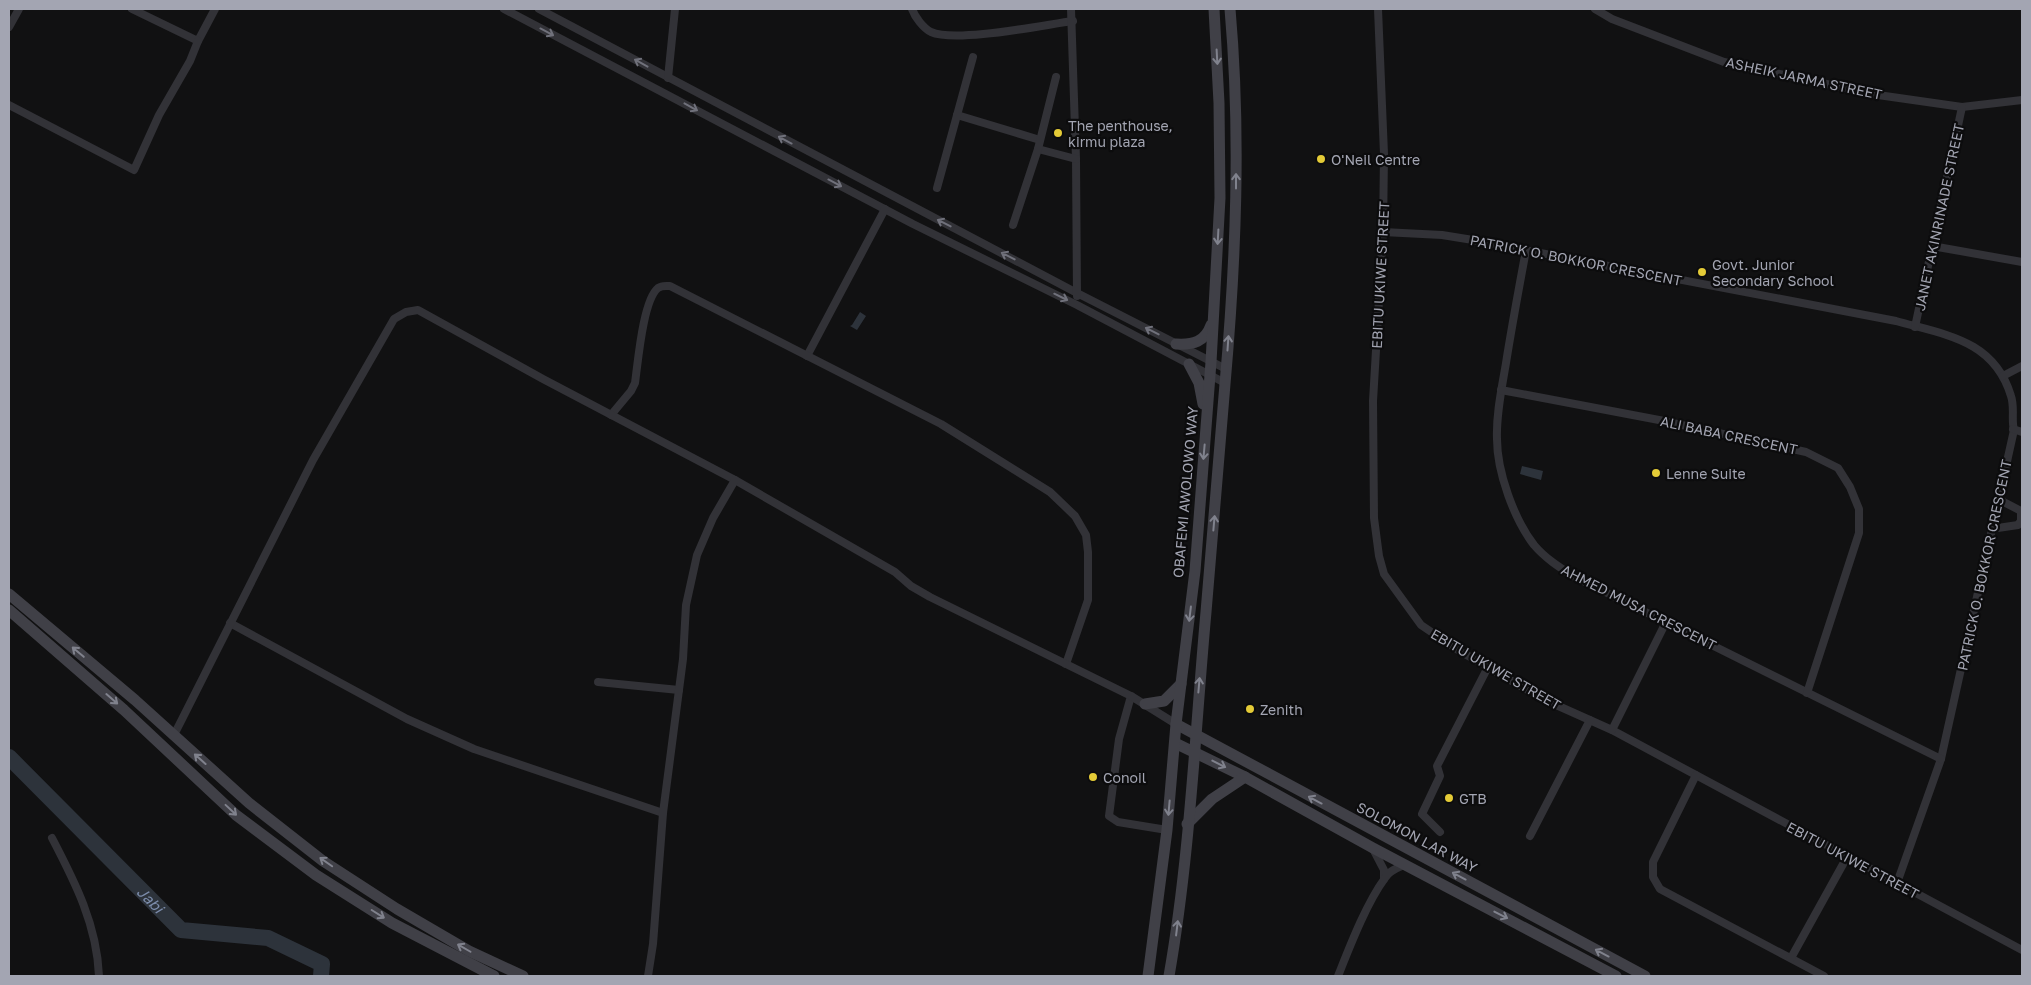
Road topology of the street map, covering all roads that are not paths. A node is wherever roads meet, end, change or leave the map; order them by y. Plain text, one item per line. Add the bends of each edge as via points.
1 (19, 9) edge
2 (132, 9) edge
3 (215, 9) edge
4 (504, 9) edge
5 (539, 9) edge
6 (675, 9) edge
7 (912, 9) edge
8 (1071, 9) edge
9 (1214, 9) edge
10 (1230, 9) edge
11 (1378, 9) edge
12 (1595, 9) edge
13 (1073, 20) junction
14 (9, 27) edge
15 (198, 41) junction
16 (973, 57) dead end
17 (1056, 77) dead end
18 (668, 78) junction
19 (2022, 100) edge
20 (9, 105) edge
21 (1962, 106) junction
22 (957, 115) junction
23 (1040, 140) junction
24 (1038, 149) junction
25 (1076, 159) junction
26 (937, 188) dead end
27 (885, 209) junction
28 (1013, 225) dead end
29 (1383, 232) junction
30 (1932, 246) junction
31 (1526, 250) junction
32 (2022, 262) edge
33 (1077, 293) junction
34 (1077, 305) junction
35 (1214, 319) junction
36 (1915, 326) junction
37 (1176, 344) junction
38 (807, 356) junction
39 (1211, 362) junction
40 (1189, 364) junction
41 (2022, 366) edge
42 (1226, 369) junction
43 (1210, 375) junction
44 (2003, 376) junction
45 (1225, 382) junction
46 (1501, 390) junction
47 (611, 415) junction
48 (2013, 429) junction
49 (1206, 430) junction
50 (2022, 432) edge
51 (735, 480) junction
52 (1998, 499) junction
53 (1991, 528) junction
54 (9, 594) edge
55 (9, 610) edge
56 (1666, 622) junction
57 (230, 623) junction
58 (1066, 664) junction
59 (1488, 667) junction
60 (598, 682) dead end
61 (1182, 684) junction
62 (679, 690) junction
63 (1808, 693) junction
64 (1131, 696) junction
65 (1145, 704) junction
66 (1590, 720) junction
67 (1176, 724) junction
68 (1612, 730) junction
69 (1195, 733) junction
70 (174, 735) junction
71 (1175, 743) junction
72 (1194, 751) junction
73 (1941, 759) junction
74 (1696, 775) junction
75 (1245, 777) junction
76 (663, 813) junction
77 (1187, 824) junction
78 (1167, 830) junction
79 (1440, 832) dead end
80 (1530, 836) dead end
81 (52, 838) dead end
82 (1373, 848) junction
83 (1847, 857) junction
84 (1404, 865) junction
85 (1384, 879) junction
86 (1897, 883) junction
87 (2022, 950) edge
88 (1791, 958) junction
89 (482, 964) junction
90 (99, 976) edge
91 (494, 976) edge
92 (523, 976) edge
93 (648, 976) edge
94 (1148, 976) edge
95 (1169, 976) edge
96 (1338, 976) edge
97 (1616, 976) edge
98 (1645, 976) edge
99 (1824, 976) edge

1 - 14 street
2 - 15 street
3 - 15 street
4 -> 27 street
18 -> 5 street
6 - 18 street
7 - 13 street via 930,31 947,36
8 - 13 street
9 -> 35 main road, OBAFEMI AWOLOWO WAY via 1220,150
42 -> 10 main road via 1236,208 1236,107
11 - 29 street, EBITU UKIWE STREET via 1384,154
12 - 21 street, ASHEIK JARMA STREET via 1612,19 1724,62 1878,95
13 - 25 street
15 - 20 street via 134,170
16 - 22 street
17 - 23 street
33 -> 18 street
19 - 21 street, ASHEIK JARMA STREET
21 - 30 street, JANET AKINRINADE STREET
22 - 23 street
22 - 26 street
23 - 24 street
24 - 25 street
24 - 28 street
25 - 33 street
27 -> 34 street
27 - 38 street
29 - 31 street, PATRICK O. BOKKOR CRESCENT via 1442,235
29 - 59 street, EBITU UKIWE STREET via 1373,401 1374,518 1379,556 1384,574 1421,625
30 - 32 street
30 - 36 street, JANET AKINRINADE STREET
31 - 36 street, PATRICK O. BOKKOR CRESCENT
31 - 46 street, AHMED MUSA CRESCENT
33 - 34 street
37 -> 33 street
34 - 40 street
35 - 37 main road via 1200,342
35 - 39 main road, OBAFEMI AWOLOWO WAY
36 - 44 street, PATRICK O. BOKKOR CRESCENT via 1959,338 1987,356
37 - 39 street
38 - 47 street via 670,286 664,286 658,288 646,312 635,383
38 - 58 street via 942,424 1050,492 1075,516 1086,535 1088,600
39 - 42 street
39 - 43 main road, OBAFEMI AWOLOWO WAY
40 - 43 street
40 - 49 main road via 1199,383
41 - 44 street
42 - 45 main road
43 - 45 street
43 - 49 main road, OBAFEMI AWOLOWO WAY
44 - 48 street, PATRICK O. BOKKOR CRESCENT via 2011,397
69 -> 45 main road
46 - 56 street, AHMED MUSA CRESCENT via 1496,439 1501,472 1521,525 1535,546 1573,576
46 - 63 street, ALI BABA CRESCENT via 1806,452 1838,468 1859,509 1859,533
47 - 51 street
47 - 57 street via 418,310 399,315 394,318 314,460
48 - 50 street
48 - 52 street, PATRICK O. BOKKOR CRESCENT
49 -> 61 main road, OBAFEMI AWOLOWO WAY
51 - 58 street via 895,572 930,597
51 - 62 street via 697,555 686,605
52 - 53 street, PATRICK O. BOKKOR CRESCENT
52 - 53 street via 2021,511 2021,521 2018,525
53 - 73 street, PATRICK O. BOKKOR CRESCENT
70 -> 54 main road
55 -> 89 main road via 124,710 236,815 316,875 375,912
56 - 63 street, AHMED MUSA CRESCENT
56 - 68 street
57 - 70 street
57 - 76 street via 407,719 474,749
58 - 64 street
59 - 66 street, EBITU UKIWE STREET via 1546,700
59 - 79 street via 1437,766 1440,776 1422,814
60 - 62 street
61 - 65 main road via 1164,701
61 - 67 main road, OBAFEMI AWOLOWO WAY
62 - 76 street
63 - 73 street, AHMED MUSA CRESCENT
64 - 65 street
64 - 78 street via 1118,739 1109,816 1118,822
65 - 67 street
66 - 68 street, EBITU UKIWE STREET
66 - 80 street
67 - 69 main road, SOLOMON LAR WAY
67 - 71 main road, OBAFEMI AWOLOWO WAY
68 - 74 street, EBITU UKIWE STREET
69 - 72 main road
98 -> 69 main road, SOLOMON LAR WAY
89 -> 70 main road via 323,861 249,803
71 - 72 main road
71 -> 78 main road, OBAFEMI AWOLOWO WAY
72 -> 75 main road
72 - 77 main road
73 - 86 street, PATRICK O. BOKKOR CRESCENT
74 - 83 street, EBITU UKIWE STREET
74 - 88 street via 1654,862 1653,877 1660,890
75 - 77 main road via 1212,799
75 - 82 main road
76 - 93 street
95 -> 77 main road
78 - 94 main road, OBAFEMI AWOLOWO WAY
81 - 90 street via 71,874 90,923
82 - 84 main road
82 - 85 street via 1384,870
83 - 86 street, EBITU UKIWE STREET
83 - 88 street
84 - 85 street
84 -> 97 main road
85 - 96 street
86 - 87 street, EBITU UKIWE STREET
88 - 99 street
89 - 91 main road
89 - 92 main road

